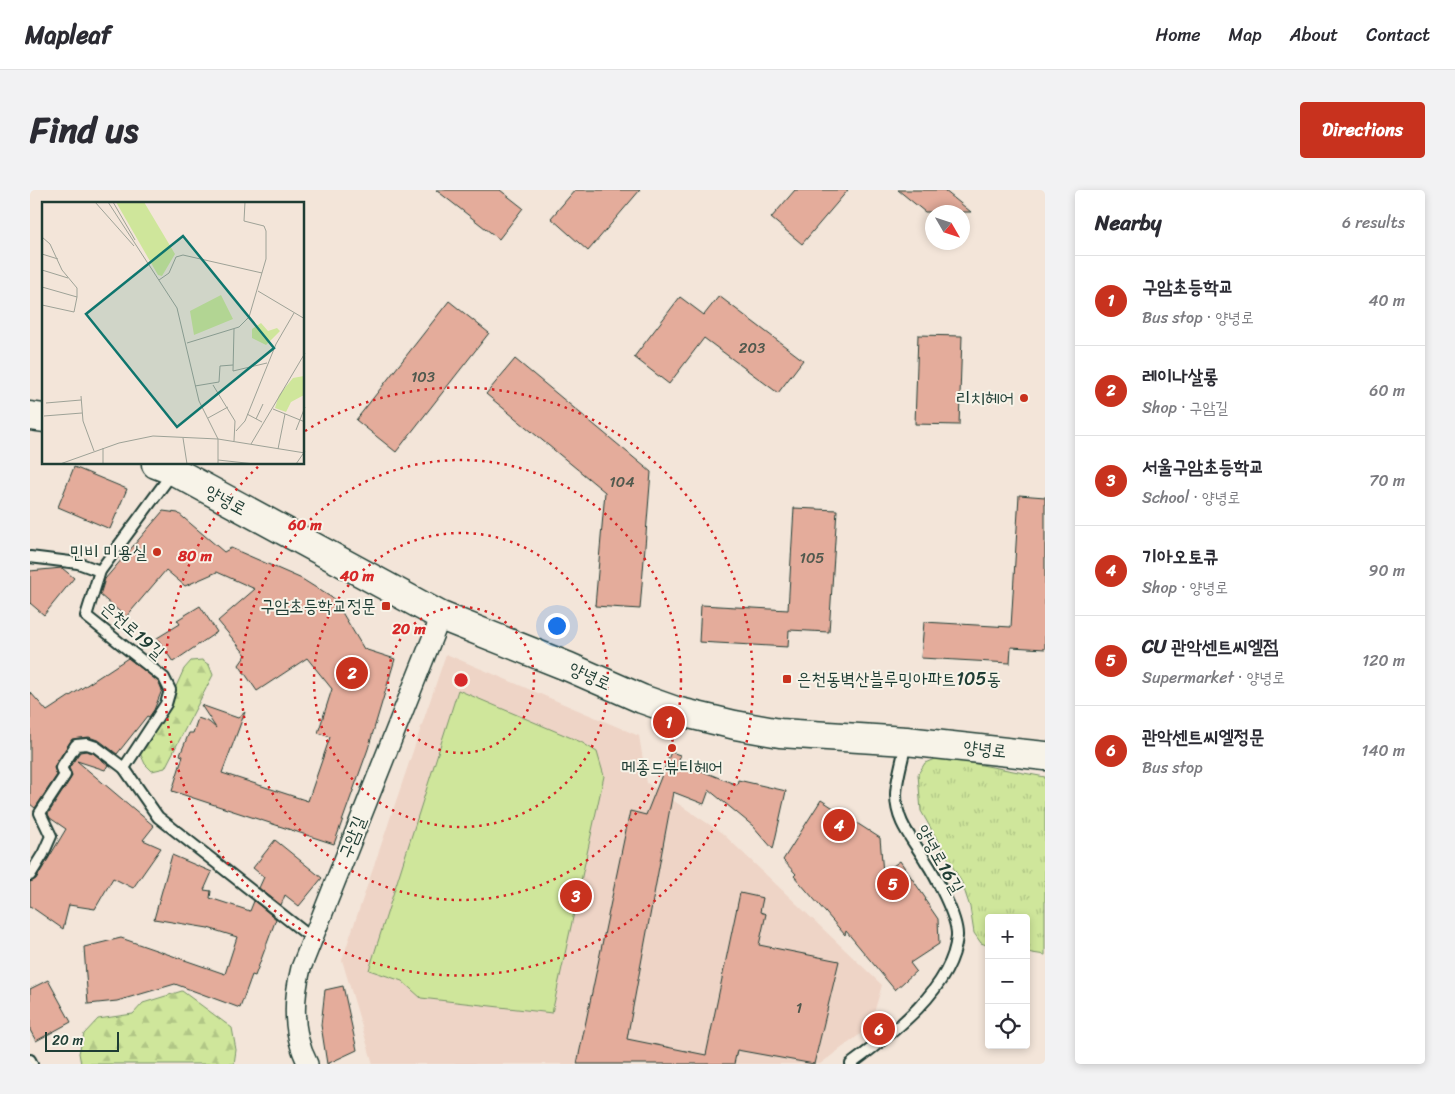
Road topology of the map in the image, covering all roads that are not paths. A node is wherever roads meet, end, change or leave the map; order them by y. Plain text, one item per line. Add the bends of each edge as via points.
1 (165, 468) edge
2 (30, 557) edge
3 (100, 571) junction
4 (441, 616) junction
5 (906, 741) junction
6 (1045, 756) edge
7 (124, 768) junction
8 (30, 875) edge
9 (312, 935) junction
10 (30, 1060) edge
11 (32, 1064) edge
12 (308, 1064) edge
13 (851, 1064) edge

1 - 3 lane, 양녕로
1 - 4 main road, 양녕로
2 - 3 lane via 78,563
3 - 7 lane, 은천로19길 via 86,616 164,678 170,690 166,704
4 - 5 main road, 양녕로 via 676,711 780,733
4 - 9 street, 구암길
5 - 6 main road, 양녕로
5 - 13 lane, 양녕로16길 via 896,795 902,825 947,898 957,934 953,955 940,981 892,1033
7 - 8 lane via 96,747 76,745 61,768 65,775 40,813 51,836
7 - 9 lane via 158,817
9 - 12 street, 구암길 via 301,968 294,1007 297,1033
10 - 11 lane

